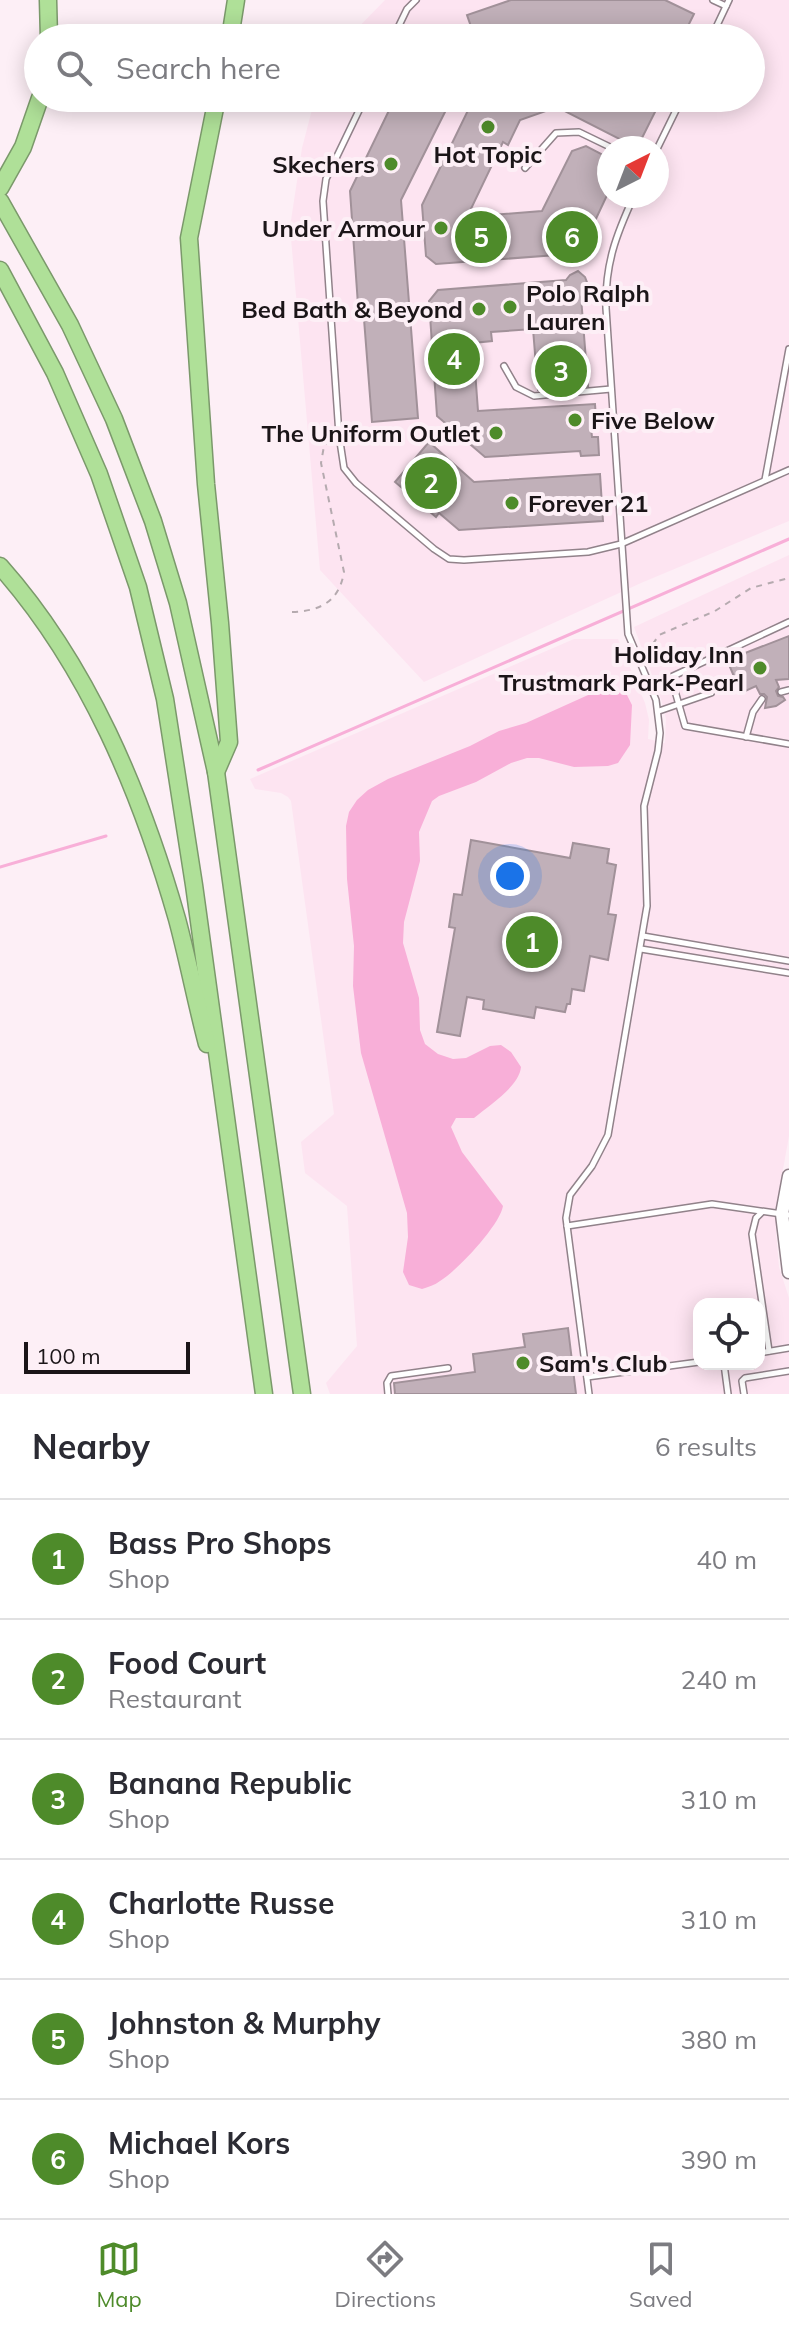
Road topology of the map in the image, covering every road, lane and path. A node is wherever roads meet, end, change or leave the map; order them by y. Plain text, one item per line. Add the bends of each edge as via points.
1 (48, 0) edge
2 (236, 0) edge
3 (416, 0) edge
4 (713, 0) edge
5 (727, 3) edge
6 (49, 24) edge
7 (232, 24) edge
8 (400, 24) edge
9 (717, 24) edge
10 (35, 112) edge
11 (214, 112) edge
12 (358, 112) edge
13 (675, 112) edge
14 (663, 136) edge
15 (597, 141) edge
16 (525, 168) dead end
17 (0, 188) edge
18 (0, 201) edge
19 (628, 208) edge
20 (0, 270) edge
21 (789, 349) edge
22 (504, 366) dead end
23 (611, 389) junction
24 (339, 435) junction
25 (789, 470) edge
26 (765, 480) junction
27 (621, 544) junction
28 (0, 566) edge
29 (789, 578) edge
30 (292, 612) dead end
31 (789, 622) edge
32 (639, 660) junction
33 (789, 690) edge
34 (781, 692) dead end
35 (711, 693) dead end
36 (762, 699) dead end
37 (679, 705) junction
38 (659, 711) junction
39 (746, 737) junction
40 (789, 744) edge
41 (216, 772) junction
42 (643, 936) junction
43 (641, 949) junction
44 (789, 961) edge
45 (789, 973) edge
46 (225, 1109) junction
47 (789, 1176) edge
48 (762, 1211) junction
49 (786, 1214) edge
50 (567, 1226) junction
51 (789, 1272) edge
52 (789, 1348) edge
53 (769, 1351) junction
54 (765, 1352) edge
55 (693, 1363) edge
56 (448, 1368) dead end
57 (725, 1370) edge
58 (789, 1371) edge
59 (587, 1377) junction
60 (264, 1394) edge
61 (302, 1394) edge
62 (388, 1394) edge
63 (589, 1394) edge
64 (728, 1394) edge
65 (744, 1394) edge

1 - 6 highway
2 - 7 highway
3 - 8 lane
4 - 5 lane
5 - 9 lane
10 - 17 highway
11 - 41 highway via 189,238 229,742
12 - 24 lane via 326,179 323,201
13 - 14 lane
15 - 16 lane via 579,132 556,133
18 - 41 highway via 70,325 153,521 178,603
19 - 23 lane via 606,276
20 - 46 highway via 55,373 99,474 138,587 165,699
21 - 26 lane
22 - 23 lane via 516,387 534,396
23 - 27 lane
24 - 27 lane via 344,468 356,483 449,559 588,552
24 - 30 path via 324,446 321,463 343,582 320,608
25 - 26 lane
26 - 27 lane
27 - 32 lane via 628,634
28 - 46 highway via 67,656 132,789 177,920
29 - 32 path via 751,588 715,611 659,635
31 - 37 lane via 671,677
32 - 38 lane
33 - 34 lane
35 - 37 lane
36 - 39 lane
37 - 38 lane
37 - 39 lane via 685,726
38 - 42 lane via 658,751 644,806
39 - 40 lane
41 - 61 highway
42 - 43 lane
42 - 44 lane
43 - 45 lane
43 - 50 lane via 608,1135 570,1195
46 - 60 highway
47 - 49 street
48 - 49 lane
48 - 50 lane via 712,1204
48 - 53 lane via 752,1234
49 - 51 street
50 - 59 lane
52 - 53 lane
53 - 54 lane
55 - 59 lane
56 - 62 lane via 391,1376
57 - 64 lane
58 - 65 lane via 745,1378
59 - 63 lane

